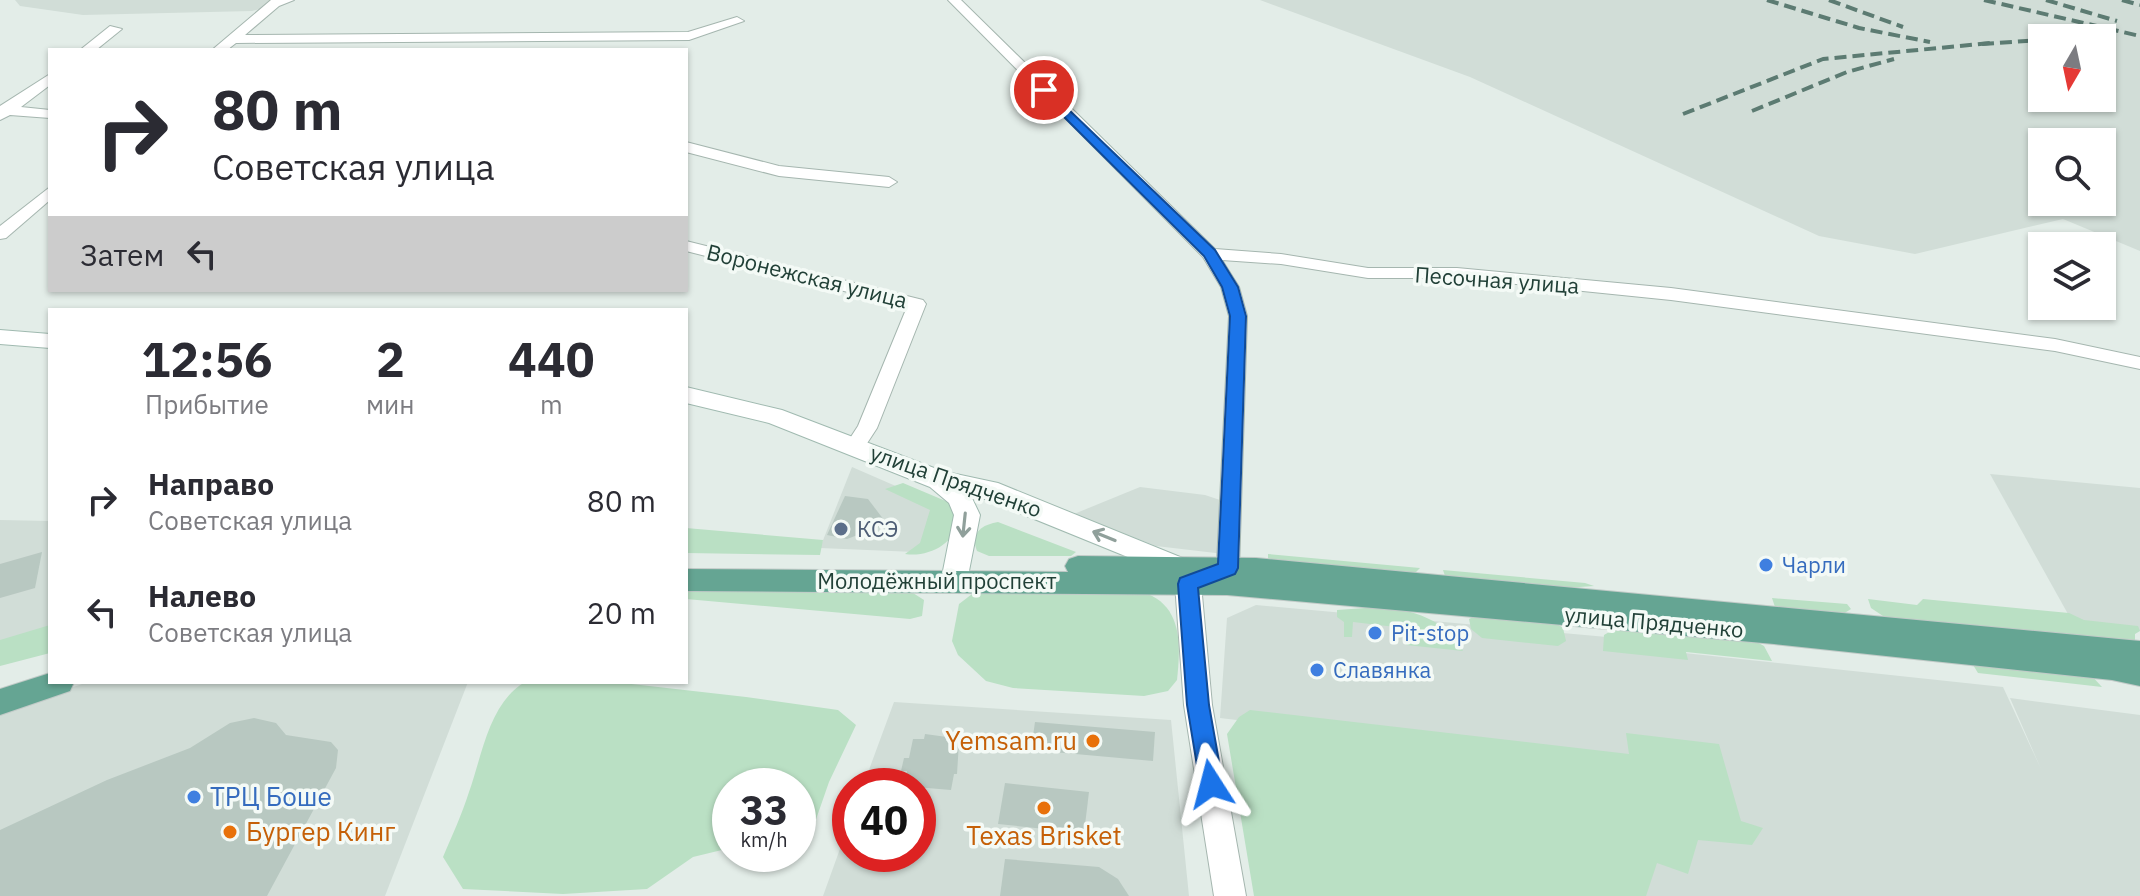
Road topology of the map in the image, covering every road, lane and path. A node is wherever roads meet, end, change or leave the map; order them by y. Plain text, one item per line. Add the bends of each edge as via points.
1 (288, 0) edge
2 (954, 0) edge
3 (737, 21) dead end
4 (115, 29) dead end
5 (232, 39) junction
6 (90, 48) edge
7 (221, 48) edge
8 (48, 79) edge
9 (2, 112) edge
10 (48, 114) edge
11 (688, 148) edge
12 (889, 182) dead end
13 (48, 194) edge
14 (32, 207) junction
15 (48, 207) edge
16 (0, 234) edge
17 (688, 247) edge
18 (1210, 254) junction
19 (0, 337) edge
20 (48, 341) edge
21 (2140, 363) edge
22 (688, 395) edge
23 (855, 446) junction
24 (939, 480) junction
25 (688, 563) edge
26 (1228, 568) junction
27 (956, 573) junction
28 (1182, 575) junction
29 (688, 580) edge
30 (1862, 633) junction
31 (2140, 653) edge
32 (48, 670) edge
33 (2140, 674) edge
34 (54, 684) edge
35 (0, 686) edge
36 (0, 702) edge
37 (1230, 896) edge

1 - 5 street via 275,3
2 - 18 street
3 - 5 street via 689,36
4 - 6 street
5 - 7 street
8 - 9 street
9 - 10 street
11 - 12 street via 779,171
13 - 14 street
14 - 15 street
14 - 16 street
17 - 23 street, Воронежская улица via 917,304
18 - 21 street, Песочная улица via 1368,273 1457,273 1671,294 2055,345
18 - 26 street via 1230,287 1238,316
19 - 20 main road
22 - 23 main road, улица Прядченко via 774,416
23 - 24 main road, улица Прядченко
24 -> 27 main road via 959,497 967,515
28 -> 24 main road, улица Прядченко via 989,490
25 - 27 main road, Молодёжный проспект
26 - 28 main road, улица Прядченко
26 - 30 main road, улица Прядченко
27 - 28 main road, Молодёжный проспект
27 - 29 main road, Молодёжный проспект
28 - 30 main road, улица Прядченко via 1227,584
28 - 37 main road
30 - 31 main road, улица Прядченко
30 - 33 main road, улица Прядченко
32 - 35 main road
34 - 36 main road

